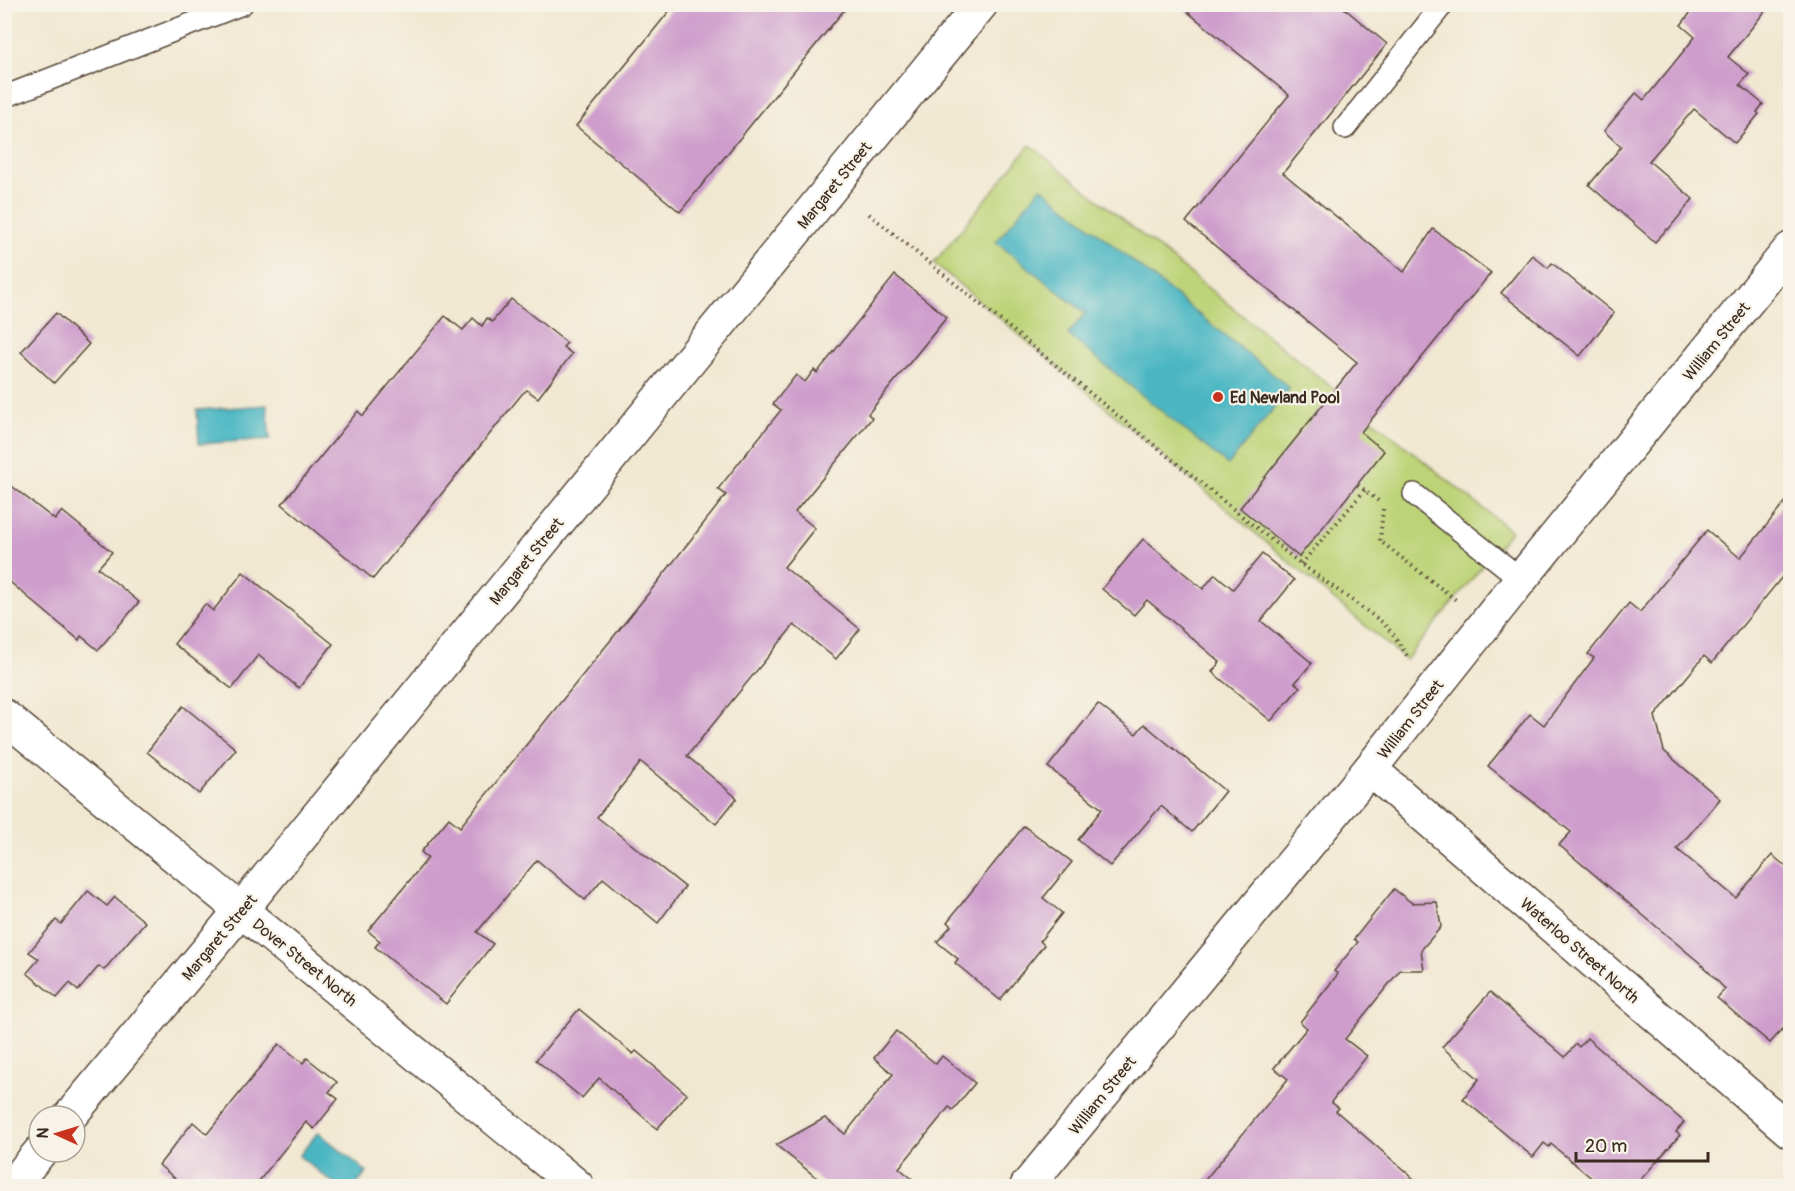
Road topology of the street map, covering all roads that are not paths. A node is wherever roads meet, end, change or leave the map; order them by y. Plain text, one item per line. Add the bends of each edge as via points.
1 (242, 4) edge
2 (981, 4) edge
3 (1443, 4) edge
4 (4, 98) edge
5 (1344, 128) dead end
6 (1791, 249) edge
7 (1414, 494) dead end
8 (1521, 579) junction
9 (4, 716) edge
10 (1370, 770) junction
11 (241, 910) junction
12 (80, 1104) edge
13 (1791, 1131) edge
14 (30, 1164) edge
15 (12, 1186) edge
16 (577, 1186) edge
17 (1027, 1186) edge

1 - 4 lane
2 - 11 street, Margaret Street
3 - 5 lane
6 - 8 street, William Street
7 - 8 lane
8 - 10 street, William Street
9 - 11 street, Dover Street North
10 - 13 street, Waterloo Street North
10 - 17 street, William Street
11 - 12 street, Margaret Street
11 - 16 street, Dover Street North
14 - 15 street

